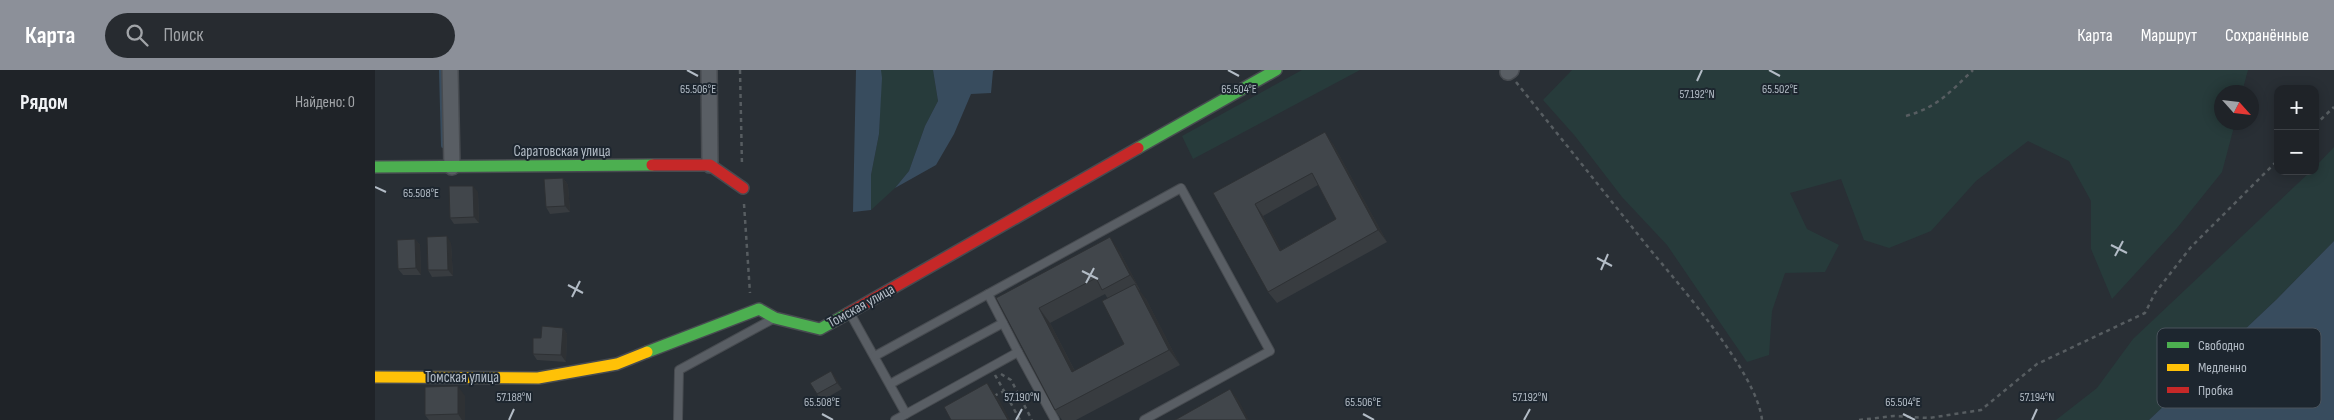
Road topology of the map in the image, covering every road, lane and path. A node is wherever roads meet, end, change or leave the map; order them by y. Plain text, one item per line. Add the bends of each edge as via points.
1 (450, 70) edge
2 (709, 70) edge
3 (1276, 70) edge
4 (1973, 70) edge
5 (1509, 71) edge
6 (2334, 107) edge
7 (1906, 116) dead end
8 (2319, 121) edge
9 (2274, 164) edge
10 (710, 165) junction
11 (375, 167) edge
12 (452, 167) junction
13 (743, 188) dead end
14 (988, 294) junction
15 (850, 313) junction
16 (775, 318) junction
17 (1003, 323) junction
18 (1018, 352) junction
19 (875, 356) junction
20 (991, 367) junction
21 (995, 376) junction
22 (375, 377) edge
23 (987, 380) dead end
24 (890, 384) junction
25 (1004, 391) junction
26 (986, 401) edge
27 (906, 414) junction
28 (678, 420) edge
29 (895, 420) edge
30 (1020, 420) edge
31 (1032, 420) edge
32 (1055, 420) edge
33 (1144, 420) edge
34 (1762, 420) edge
35 (1859, 420) edge

1 - 12 street
2 - 10 street
3 - 15 street, Томская улица
4 - 7 path via 1927,110
5 - 34 path via 1712,327 1747,381 1761,410
6 - 8 path
9 - 35 path via 2191,247 2155,293 2145,313 2037,364 1981,410 1929,418 1894,416
10 - 12 street, Саратовская улица
10 - 13 street
11 - 12 street, Саратовская улица
14 - 17 lane
14 - 19 lane
14 - 33 lane via 1181,188 1270,351
15 - 16 street, Томская улица via 820,329
15 - 19 lane
16 - 22 street, Томская улица via 759,309 617,364 538,378
16 - 28 lane via 679,370
17 - 18 lane
17 - 24 lane
18 - 20 lane
18 - 32 lane
19 - 24 lane
20 - 21 path
20 - 27 lane
21 - 23 path
21 - 25 path
21 - 31 path via 1002,374 1011,380
24 - 27 lane
25 - 26 path
25 - 30 path
27 - 29 lane

